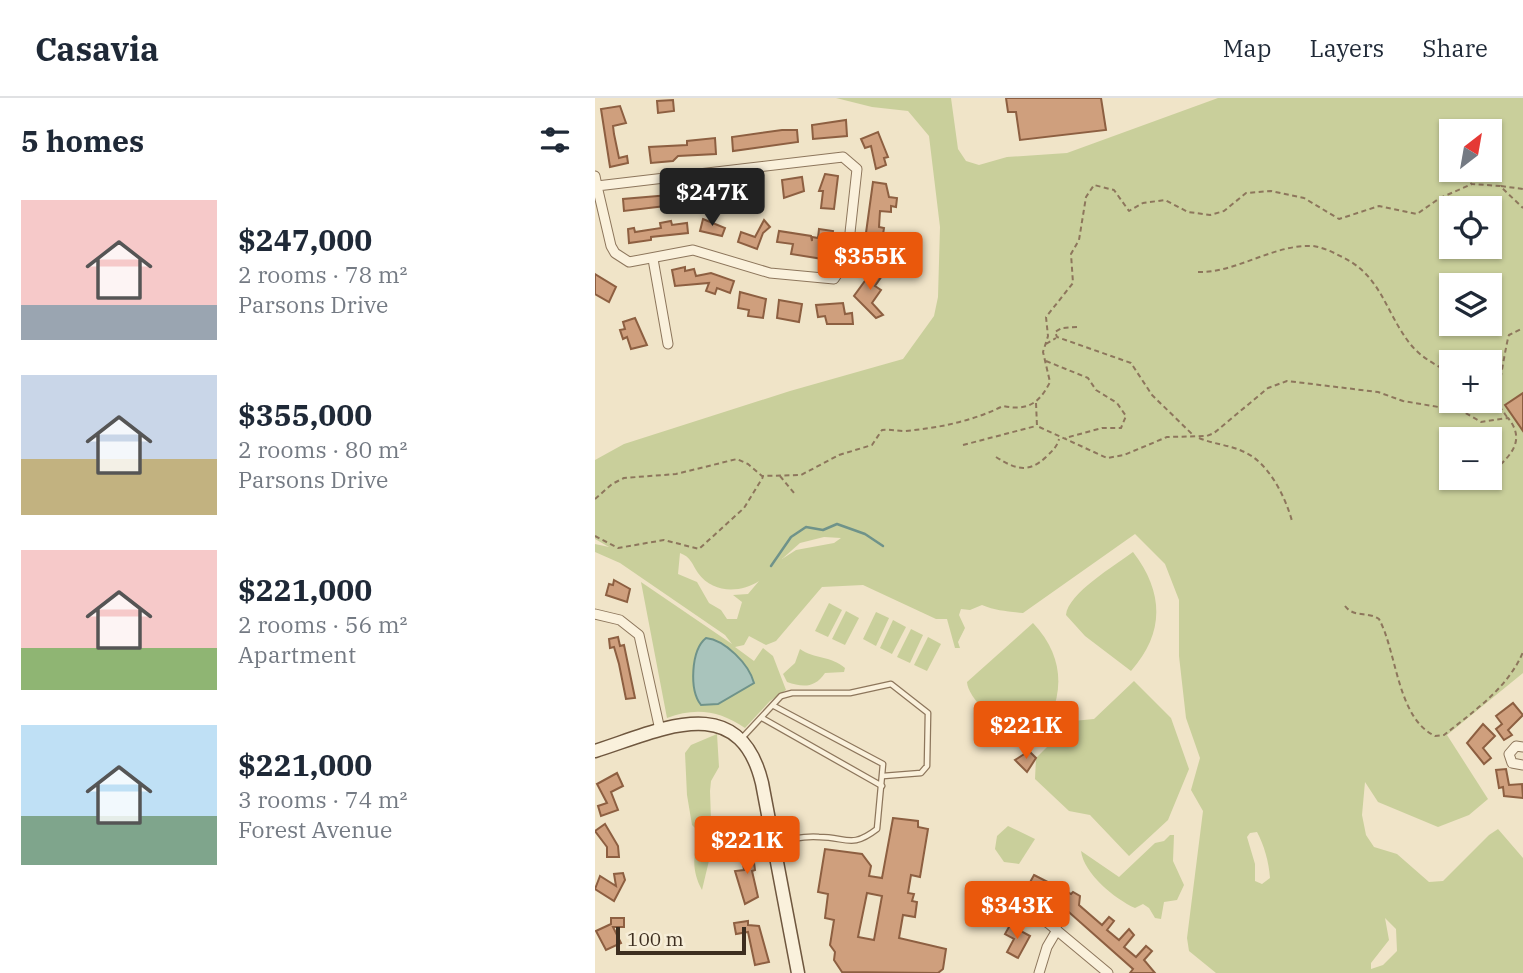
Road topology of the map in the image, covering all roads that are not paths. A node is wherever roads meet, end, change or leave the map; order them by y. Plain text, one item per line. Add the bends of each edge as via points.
1 (596, 181) edge
2 (653, 260) junction
3 (667, 344) dead end
4 (595, 614) edge
5 (774, 706) junction
6 (762, 718) junction
7 (660, 730) junction
8 (740, 740) junction
9 (1523, 747) edge
10 (595, 751) edge
11 (1523, 765) edge
12 (883, 776) junction
13 (882, 786) junction
14 (774, 845) junction
15 (1017, 904) dead end
16 (1056, 930) junction
17 (798, 973) edge
18 (1039, 973) edge
19 (1108, 973) edge

1 - 2 street via 615,253 629,262
1 - 2 street via 835,157 849,159 857,169 847,260 834,279 770,273 693,250
2 - 3 street
4 - 7 street via 620,620 639,635
5 - 6 lane
5 - 12 lane via 883,764
5 - 12 lane via 781,696 792,693 850,693 891,684 928,713 927,766 921,773
6 - 8 lane
6 - 13 lane
7 - 8 street via 707,723
7 - 10 street
8 - 14 street via 754,755
9 - 11 street via 1516,746 1509,754 1512,763
12 - 13 lane
13 - 14 lane via 877,829 863,840 844,842 822,836
14 - 17 street
15 - 16 street
16 - 18 street
16 - 19 street

